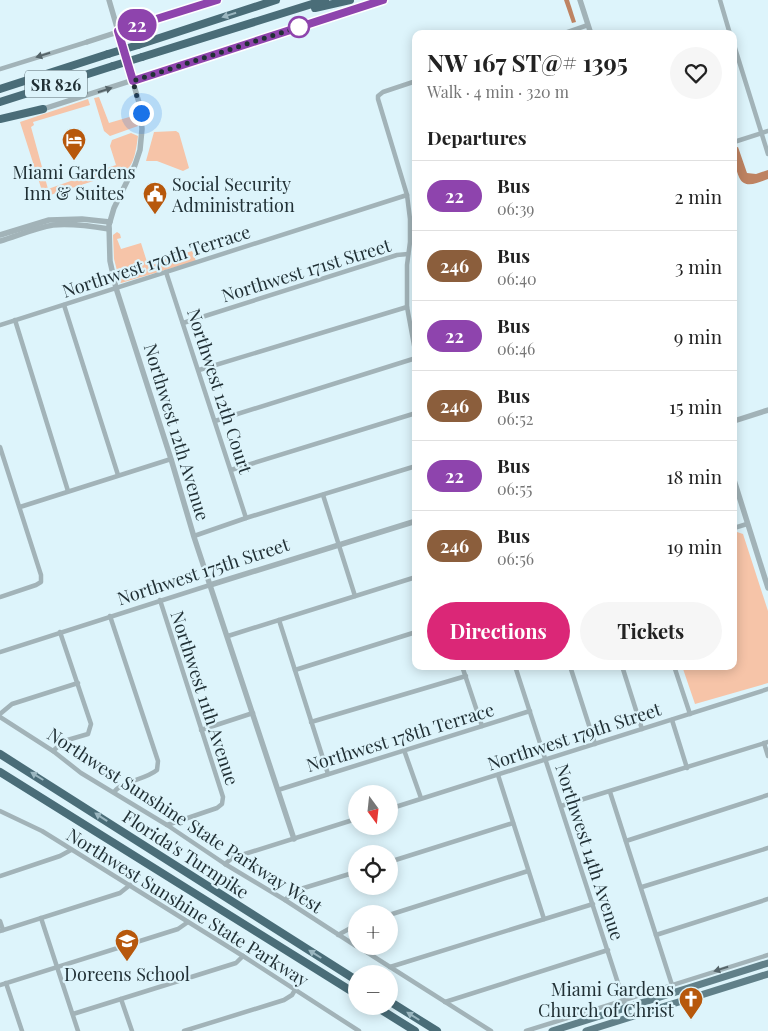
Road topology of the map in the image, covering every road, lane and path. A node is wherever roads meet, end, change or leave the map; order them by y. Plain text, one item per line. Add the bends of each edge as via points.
1 (109, 0) edge
2 (217, 0) edge
3 (276, 0) edge
4 (325, 0) edge
5 (350, 0) edge
6 (383, 0) edge
7 (580, 0) edge
8 (720, 0) edge
9 (283, 14) junction
10 (588, 25) junction
11 (574, 30) edge
12 (590, 30) edge
13 (729, 30) edge
14 (118, 31) junction
15 (86, 42) joint
16 (737, 55) edge
17 (0, 69) edge
18 (133, 81) junction
19 (412, 83) edge
20 (1, 89) edge
21 (0, 102) edge
22 (43, 109) joint
23 (0, 121) edge
24 (768, 132) edge
25 (762, 134) junction
26 (737, 141) edge
27 (768, 154) edge
28 (407, 195) junction
29 (109, 226) junction
30 (12, 234) junction
31 (0, 235) edge
32 (0, 241) edge
33 (408, 254) junction
34 (166, 272) junction
35 (116, 288) junction
36 (64, 305) junction
37 (407, 307) junction
38 (15, 320) junction
39 (183, 323) junction
40 (0, 325) edge
41 (412, 334) edge
42 (412, 357) edge
43 (199, 370) junction
44 (768, 410) edge
45 (412, 414) edge
46 (215, 420) junction
47 (737, 420) edge
48 (0, 447) edge
49 (171, 459) junction
50 (412, 467) edge
51 (231, 470) junction
52 (118, 475) junction
53 (737, 490) edge
54 (68, 491) junction
55 (323, 495) junction
56 (20, 507) junction
57 (246, 518) junction
58 (412, 521) edge
59 (747, 524) junction
60 (737, 527) edge
61 (194, 536) junction
62 (339, 544) junction
63 (412, 578) edge
64 (210, 585) junction
65 (768, 588) edge
66 (355, 596) junction
67 (0, 597) edge
68 (160, 600) junction
69 (110, 616) junction
70 (279, 620) junction
71 (60, 632) junction
72 (412, 633) edge
73 (228, 636) junction
74 (0, 652) edge
75 (295, 670) junction
76 (464, 670) edge
77 (516, 670) edge
78 (571, 670) edge
79 (623, 670) edge
80 (675, 670) edge
81 (466, 676) junction
82 (78, 683) junction
83 (768, 689) edge
84 (530, 711) junction
85 (253, 713) junction
86 (690, 714) junction
87 (0, 715) edge
88 (672, 720) junction
89 (311, 722) junction
90 (482, 726) junction
91 (642, 729) junction
92 (201, 730) junction
93 (766, 743) edge
94 (595, 744) junction
95 (404, 750) junction
96 (53, 751) junction
97 (0, 754) edge
98 (768, 756) edge
99 (546, 759) junction
100 (687, 768) junction
101 (0, 772) edge
102 (328, 774) junction
103 (498, 775) junction
104 (278, 790) junction
105 (114, 792) junction
106 (610, 792) junction
107 (768, 795) edge
108 (421, 798) junction
109 (398, 806) edge
110 (561, 806) junction
111 (1, 813) edge
112 (348, 822) edge
113 (513, 823) junction
114 (167, 825) junction
115 (294, 839) junction
116 (626, 841) junction
117 (768, 848) edge
118 (72, 850) junction
119 (398, 859) edge
120 (225, 864) junction
121 (528, 871) junction
122 (348, 874) edge
123 (0, 876) edge
124 (130, 885) junction
125 (642, 887) junction
126 (768, 899) edge
127 (285, 900) junction
128 (592, 904) junction
129 (398, 912) edge
130 (41, 918) junction
131 (544, 919) junction
132 (0, 921) edge
133 (188, 922) junction
134 (348, 929) edge
135 (1, 931) edge
136 (338, 935) junction
137 (656, 935) junction
138 (348, 941) edge
139 (608, 950) junction
140 (371, 955) edge
141 (768, 955) edge
142 (243, 956) junction
143 (768, 964) edge
144 (387, 965) edge
145 (396, 965) edge
146 (57, 968) junction
147 (742, 971) junction
148 (398, 972) edge
149 (768, 974) edge
150 (348, 975) edge
151 (759, 977) junction
152 (6, 983) junction
153 (0, 985) edge
154 (672, 985) junction
155 (730, 986) junction
156 (348, 989) edge
157 (295, 990) junction
158 (121, 999) junction
159 (623, 999) junction
160 (445, 1002) junction
161 (398, 1007) edge
162 (626, 1008) junction
163 (73, 1014) junction
164 (389, 1015) edge
165 (629, 1017) junction
166 (351, 1026) junction
167 (22, 1031) edge
168 (78, 1031) edge
169 (132, 1031) edge
170 (184, 1031) edge
171 (347, 1031) edge
172 (359, 1031) edge
173 (415, 1031) edge
174 (437, 1031) edge
175 (491, 1031) edge
176 (526, 1031) edge
177 (552, 1031) edge
178 (586, 1031) edge

1 - 14 street, Northwest 12th Avenue
2 - 14 street
3 -> 20 highway, SR 826, bridge
4 - 9 highway, SR 826
5 - 9 highway
6 - 18 street
7 - 10 street
8 - 13 street
9 - 21 highway, SR 826, bridge
10 - 11 street
10 - 12 street
14 - 15 street
14 - 18 street, Northwest 12th Avenue
15 -> 17 street
16 - 25 street
22 -> 18 street
18 - 29 street, Northwest 12th Avenue via 141,113 140,150
19 - 28 street via 378,96
22 - 23 highway
24 - 25 street
25 - 26 street
25 - 27 street
28 - 33 street via 410,218
28 - 34 street, Northwest 170th Terrace
29 - 30 street via 82,219 50,223
29 - 35 street, Northwest 12th Avenue via 110,262
30 - 31 street
30 - 32 street
33 - 37 street
33 - 39 street, Northwest 171st Street
34 - 35 street, Northwest 170th Terrace
34 - 39 street, Northwest 12th Court
35 - 36 street, Northwest 170th Terrace
35 - 49 street, Northwest 12th Avenue
36 - 38 street, Northwest 170th Terrace
36 - 52 street
37 - 41 street
37 - 43 street
38 - 40 street, Northwest 170th Terrace
38 - 54 street
39 - 43 street, Northwest 12th Court
42 - 46 street
43 - 46 street, Northwest 12th Court
44 - 47 street
45 - 51 street
46 - 51 street, Northwest 12th Court
48 - 56 street
49 - 52 street
49 - 61 street, Northwest 12th Avenue
50 - 55 street
51 - 57 street, Northwest 12th Court
52 - 54 street
53 - 59 street
54 - 56 street
55 - 57 street
55 - 62 street
56 - 67 street via 41,575 40,582
57 - 61 street
58 - 62 street, Northwest 175th Street
59 - 60 street
59 - 65 street
61 - 64 street, Northwest 12th Avenue
62 - 64 street, Northwest 175th Street
62 - 66 street
63 - 66 street
64 - 68 street, Northwest 175th Street
64 - 73 street, Northwest 12th Avenue
66 - 70 street
68 - 69 street, Northwest 175th Street
68 - 92 street, Northwest 11th Avenue
69 - 71 street, Northwest 175th Street
69 - 105 street via 158,761 157,770 149,776 122,785
70 - 73 street
70 - 75 street
71 - 74 street, Northwest 175th Street
71 - 82 street
72 - 75 street
73 - 85 street, Northwest 12th Avenue
75 - 89 street
76 - 81 street
77 - 84 street, Northwest 14th Avenue
78 - 94 street
79 - 91 street
80 - 86 street
81 - 89 street
81 - 90 street
82 - 87 street via 12,704
82 - 96 street via 91,724 88,734 64,742
83 - 86 street, Northwest 179th Street
84 - 90 street, Northwest 178th Terrace
84 - 99 street, Northwest 14th Avenue
85 - 92 street
85 - 104 street, Northwest 12th Avenue
86 - 88 street, Northwest 179th Street
87 - 96 street, Northwest Sunshine State Parkway West
88 - 91 street, Northwest 179th Street
88 - 100 street
89 - 102 street
90 - 95 street, Northwest 178th Terrace
91 - 94 street, Northwest 179th Street
92 - 114 street, Northwest 11th Avenue via 223,797 222,804
93 - 98 street
93 - 100 street
94 - 99 street, Northwest 179th Street
95 - 102 street, Northwest 178th Terrace
95 - 108 street
96 - 105 street, Northwest Sunshine State Parkway West via 81,773
150 -> 97 highway, Florida's Turnpike
99 - 103 street, Northwest 179th Street
99 - 110 street, Northwest 14th Avenue
100 - 106 street
101 - 156 highway, Florida's Turnpike
102 - 104 street, Northwest 178th Terrace
103 - 108 street, Northwest 179th Street
103 - 113 street
104 - 115 street, Northwest 12th Avenue
105 - 114 street, Northwest Sunshine State Parkway West
106 - 110 street
106 - 116 street
107 - 116 street
108 - 109 street, Northwest 179th Street
110 - 128 street, Northwest 14th Avenue
111 - 118 street, Northwest Sunshine State Parkway via 42,831
112 - 115 street
113 - 119 street
113 - 121 street
114 - 120 street, Northwest Sunshine State Parkway West
115 - 120 street via 232,858
116 - 125 street
117 - 125 street
118 - 123 street
118 - 124 street, Northwest Sunshine State Parkway
120 - 127 street, Northwest Sunshine State Parkway West
121 - 129 street
121 - 131 street
122 - 127 street via 294,891
124 - 130 street via 120,893
124 - 133 street, Northwest Sunshine State Parkway
125 - 137 street
126 - 137 street
127 - 136 street, Northwest Sunshine State Parkway West
128 - 131 street
128 - 139 street, Northwest 14th Avenue
130 - 135 street
130 - 146 street
131 - 145 street
132 - 135 street
133 - 142 street, Northwest Sunshine State Parkway
133 - 146 street via 178,929
134 - 136 street
136 - 138 street, Northwest Sunshine State Parkway West
137 - 154 street
139 - 159 street, Northwest 14th Avenue
139 - 160 street
140 - 144 street, Northwest Sunshine State Parkway West
141 -> 154 street
142 - 157 street, Northwest Sunshine State Parkway
142 - 158 street via 236,963
143 - 147 main road
143 - 151 main road
146 - 152 street
146 - 163 street
147 - 155 main road
147 - 162 main road
148 - 160 street, Northwest Sunshine State Parkway West
149 - 151 main road
151 - 155 main road
152 - 153 street
152 - 167 street
154 - 159 street
155 - 165 main road
157 - 166 street, Northwest Sunshine State Parkway
157 - 170 street via 284,1000
158 - 163 street
158 - 169 street
159 - 162 street, Northwest 14th Avenue
159 - 176 street
160 - 175 street, Northwest Sunshine State Parkway West
174 -> 161 highway
162 - 165 street, Northwest 14th Avenue
162 - 177 main road
163 - 168 street
164 - 173 highway
165 - 178 main road
166 - 171 street
166 - 172 street, Northwest Sunshine State Parkway

